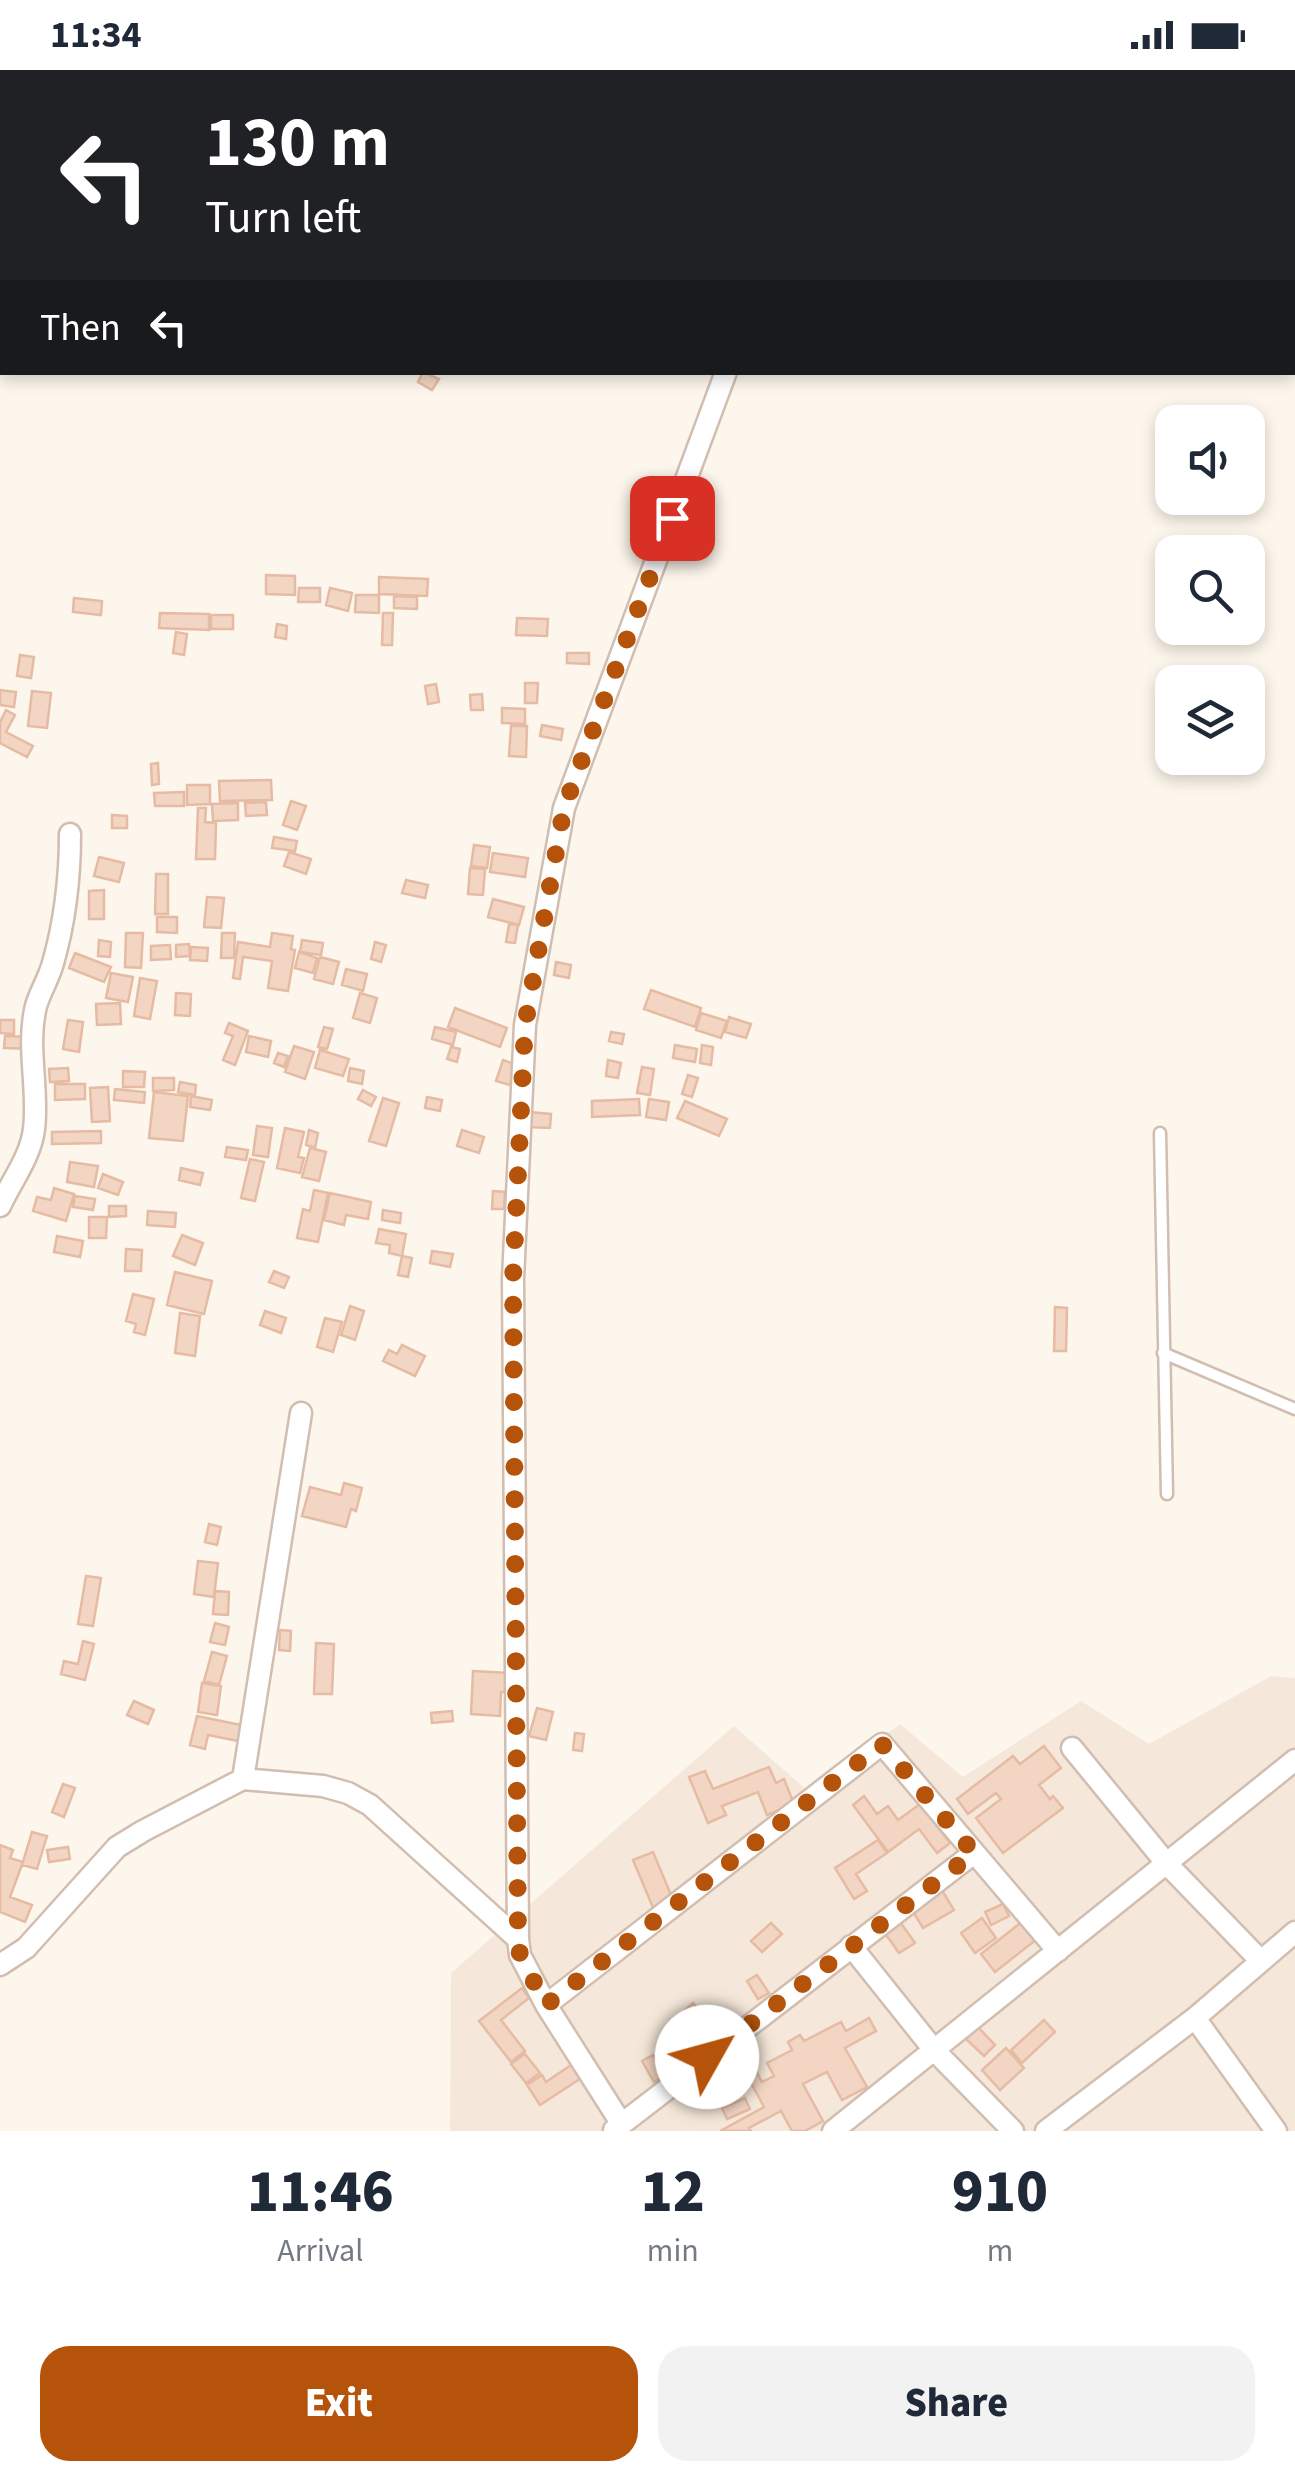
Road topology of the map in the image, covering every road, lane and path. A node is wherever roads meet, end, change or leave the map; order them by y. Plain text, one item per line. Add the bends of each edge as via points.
1 (725, 375) edge
2 (70, 834) dead end
3 (1160, 1132) dead end
4 (0, 1206) edge
5 (1163, 1353) junction
6 (1295, 1409) edge
7 (301, 1412) dead end
8 (1167, 1494) dead end
9 (1072, 1748) dead end
10 (1295, 1760) edge
11 (243, 1779) junction
12 (974, 1853) junction
13 (1166, 1864) junction
14 (1295, 1932) edge
15 (518, 1939) junction
16 (851, 1946) junction
17 (1058, 1951) junction
18 (1261, 1961) junction
19 (0, 1965) edge
20 (546, 2005) junction
21 (1194, 2018) junction
22 (934, 2050) junction
23 (617, 2127) edge
24 (833, 2131) edge
25 (1013, 2131) edge
26 (1046, 2131) edge
27 (1276, 2131) edge

1 - 15 street via 564,808 525,1025 513,1279
2 - 4 street via 66,905 36,1006 34,1134
3 - 5 lane
5 - 6 lane
5 - 8 lane
7 - 11 street
9 - 13 street
10 - 13 street
11 - 15 street via 322,1786 370,1805
11 - 19 street via 117,1847 26,1948
12 - 16 street
12 - 17 street
12 - 20 street via 882,1744
13 - 17 street
13 - 18 street
14 - 18 street
15 - 20 street
16 - 22 street
16 - 23 street
17 - 22 street
18 - 21 street
20 - 23 street
21 - 26 street
21 - 27 street
22 - 24 street
22 - 25 street

